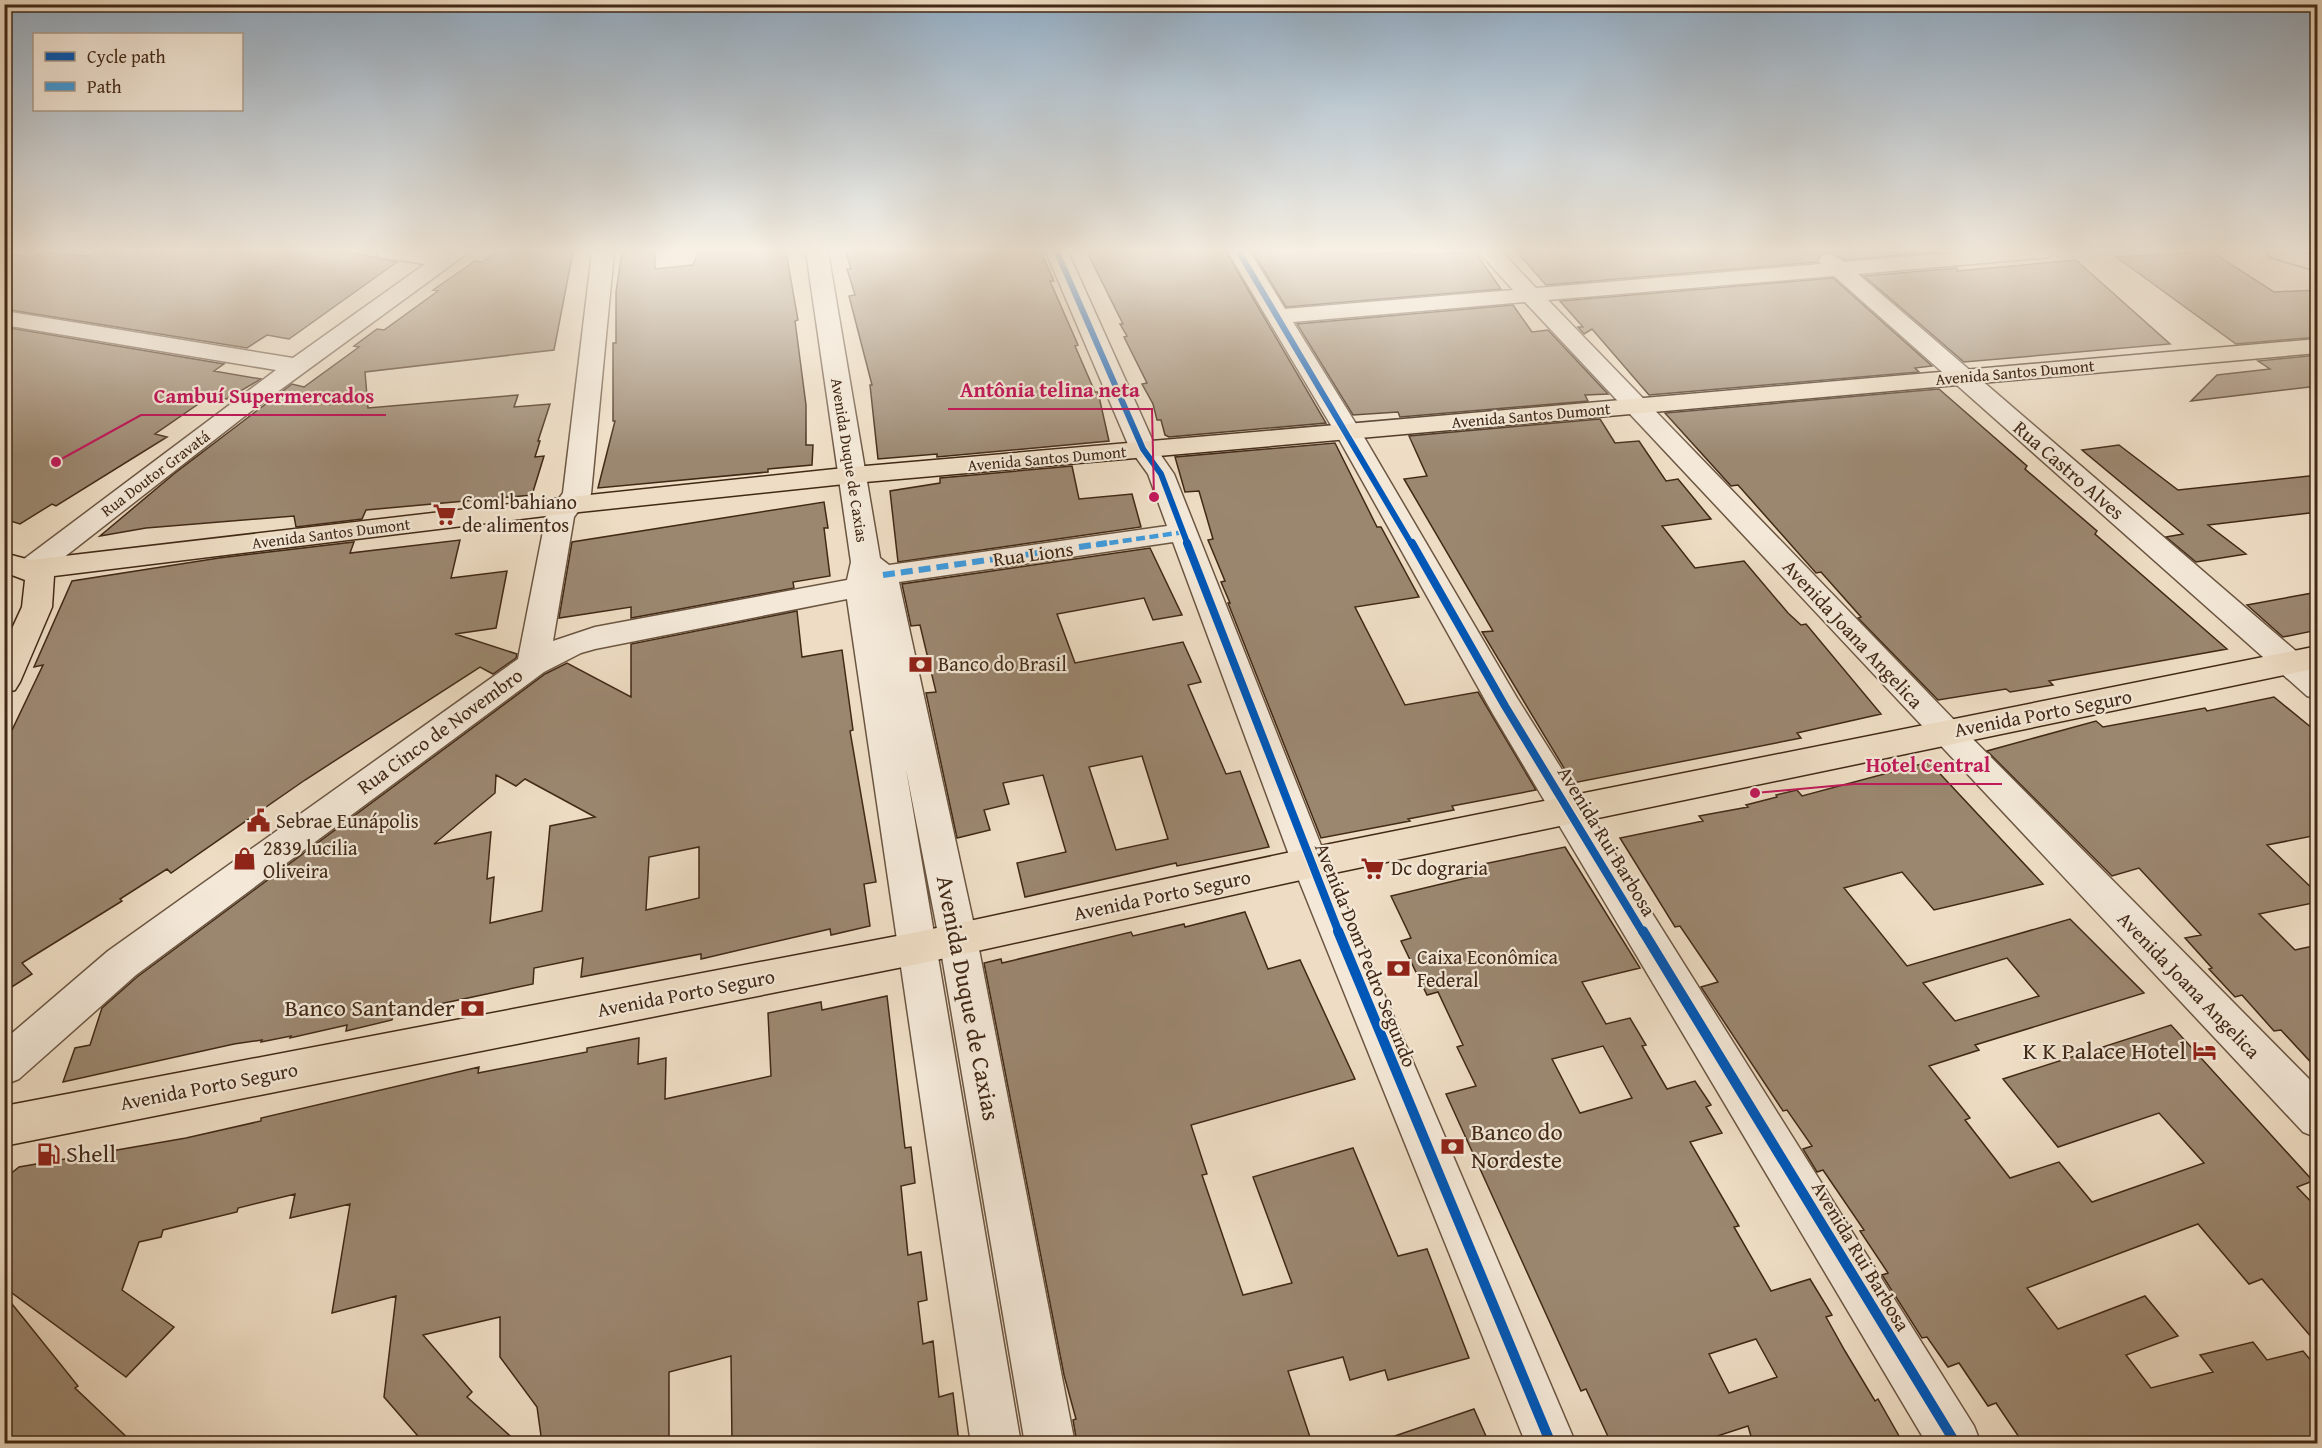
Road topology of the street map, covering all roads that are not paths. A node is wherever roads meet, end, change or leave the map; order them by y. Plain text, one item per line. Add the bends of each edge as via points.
1 (14, 320) edge
2 (364, 320) edge
3 (596, 320) edge
4 (828, 320) edge
5 (1097, 320) edge
6 (1281, 320) edge
7 (1555, 320) edge
8 (1896, 320) edge
9 (2318, 346) edge
10 (299, 366) junction
11 (1959, 376) junction
12 (1636, 406) junction
13 (1348, 432) junction
14 (1157, 457) junction
15 (854, 475) junction
16 (570, 505) junction
17 (1184, 532) junction
18 (17, 566) edge
19 (870, 575) junction
20 (2303, 660) edge
21 (533, 664) junction
22 (4, 682) edge
23 (2318, 688) edge
24 (1946, 732) junction
25 (1569, 810) junction
26 (1310, 863) junction
27 (958, 939) junction
28 (918, 948) junction
29 (4, 1066) edge
30 (2318, 1118) edge
31 (4, 1126) edge
32 (996, 1443) edge
33 (1050, 1443) edge
34 (1551, 1443) edge
35 (1956, 1443) edge

1 - 10 street
2 - 10 street, Rua Doutor Gravatá
3 - 16 street via 577,494
4 - 15 street, Avenida Duque de Caxias
5 - 14 street, Avenida Dom Pedro Segundo
6 - 13 street, Avenida Rui Barbosa
7 - 12 street, Avenida Joana Angelica
8 - 11 street, Rua Castro Alves
9 - 11 main road, Avenida Santos Dumont
10 - 18 street, Rua Doutor Gravatá
11 - 12 main road, Avenida Santos Dumont
11 - 20 street, Rua Castro Alves
12 - 13 main road, Avenida Santos Dumont
12 - 24 street, Avenida Joana Angelica
13 - 14 main road, Avenida Santos Dumont
13 - 25 street, Avenida Rui Barbosa
14 - 15 main road, Avenida Santos Dumont
14 - 17 street, Avenida Dom Pedro Segundo
15 - 16 main road, Avenida Santos Dumont
15 - 19 street, Avenida Duque de Caxias
16 - 18 main road, Avenida Santos Dumont
16 - 21 street via 560,516
17 - 19 street, Rua Lions
17 - 26 street, Avenida Dom Pedro Segundo
18 - 22 main road via 40,577 38,607
19 - 21 street, Rua Cinco de Novembro via 595,638 570,645
19 - 27 street, Avenida Duque de Caxias
19 - 28 street, Avenida Duque de Caxias
20 - 23 street, Rua Castro Alves
20 - 24 main road, Avenida Porto Seguro
21 - 29 street, Rua Cinco de Novembro via 122,963
24 - 25 main road, Avenida Porto Seguro
24 - 30 street, Avenida Joana Angelica
25 - 26 main road, Avenida Porto Seguro
25 - 35 street, Avenida Rui Barbosa
26 - 27 main road, Avenida Porto Seguro
26 - 34 street, Avenida Dom Pedro Segundo
27 - 28 main road, Avenida Porto Seguro
27 - 33 street, Avenida Duque de Caxias
28 - 31 main road, Avenida Porto Seguro
28 - 32 street, Avenida Duque de Caxias

